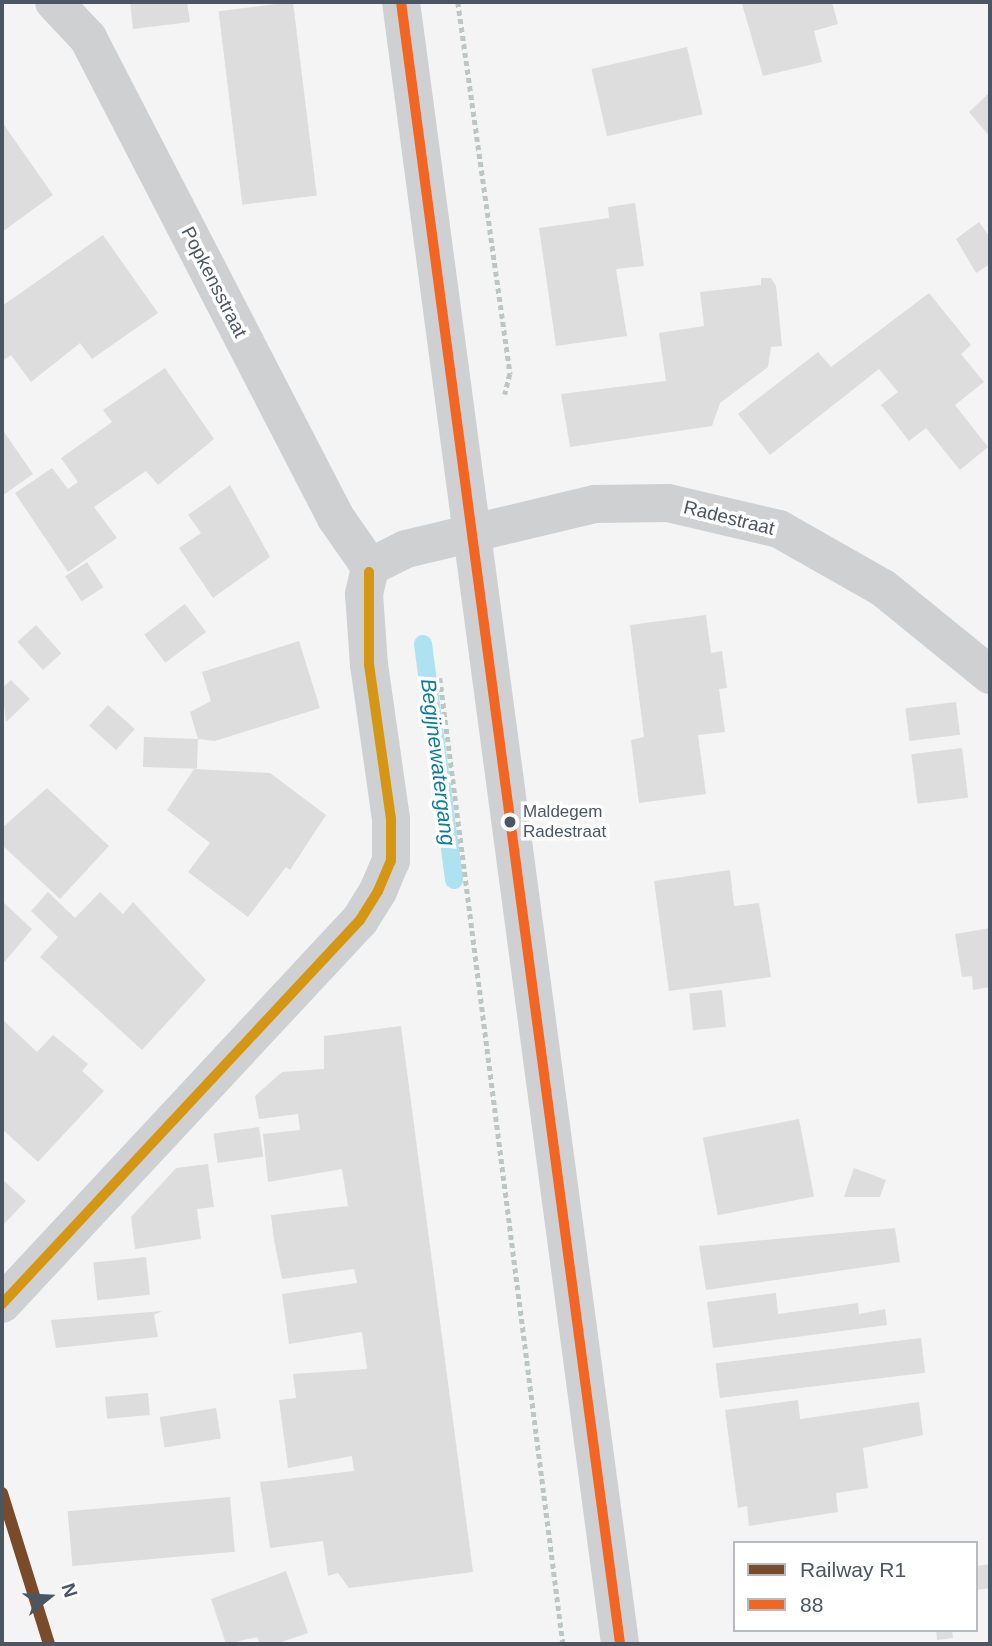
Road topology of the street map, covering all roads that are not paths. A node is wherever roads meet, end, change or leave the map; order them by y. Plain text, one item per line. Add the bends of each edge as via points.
1 (54, 2) edge
2 (401, 2) edge
3 (468, 533) junction
4 (370, 567) junction
5 (990, 675) edge
6 (2, 1304) edge
7 (620, 1644) edge

1 - 4 street, Popkensstraat via 88,38 336,518
2 - 3 street
3 - 4 street, Radestraat via 406,549
3 - 5 street, Radestraat via 595,504 668,503 779,529 883,588
3 - 7 street
4 - 6 street via 364,594 369,665 391,819 391,861 379,891 360,920

